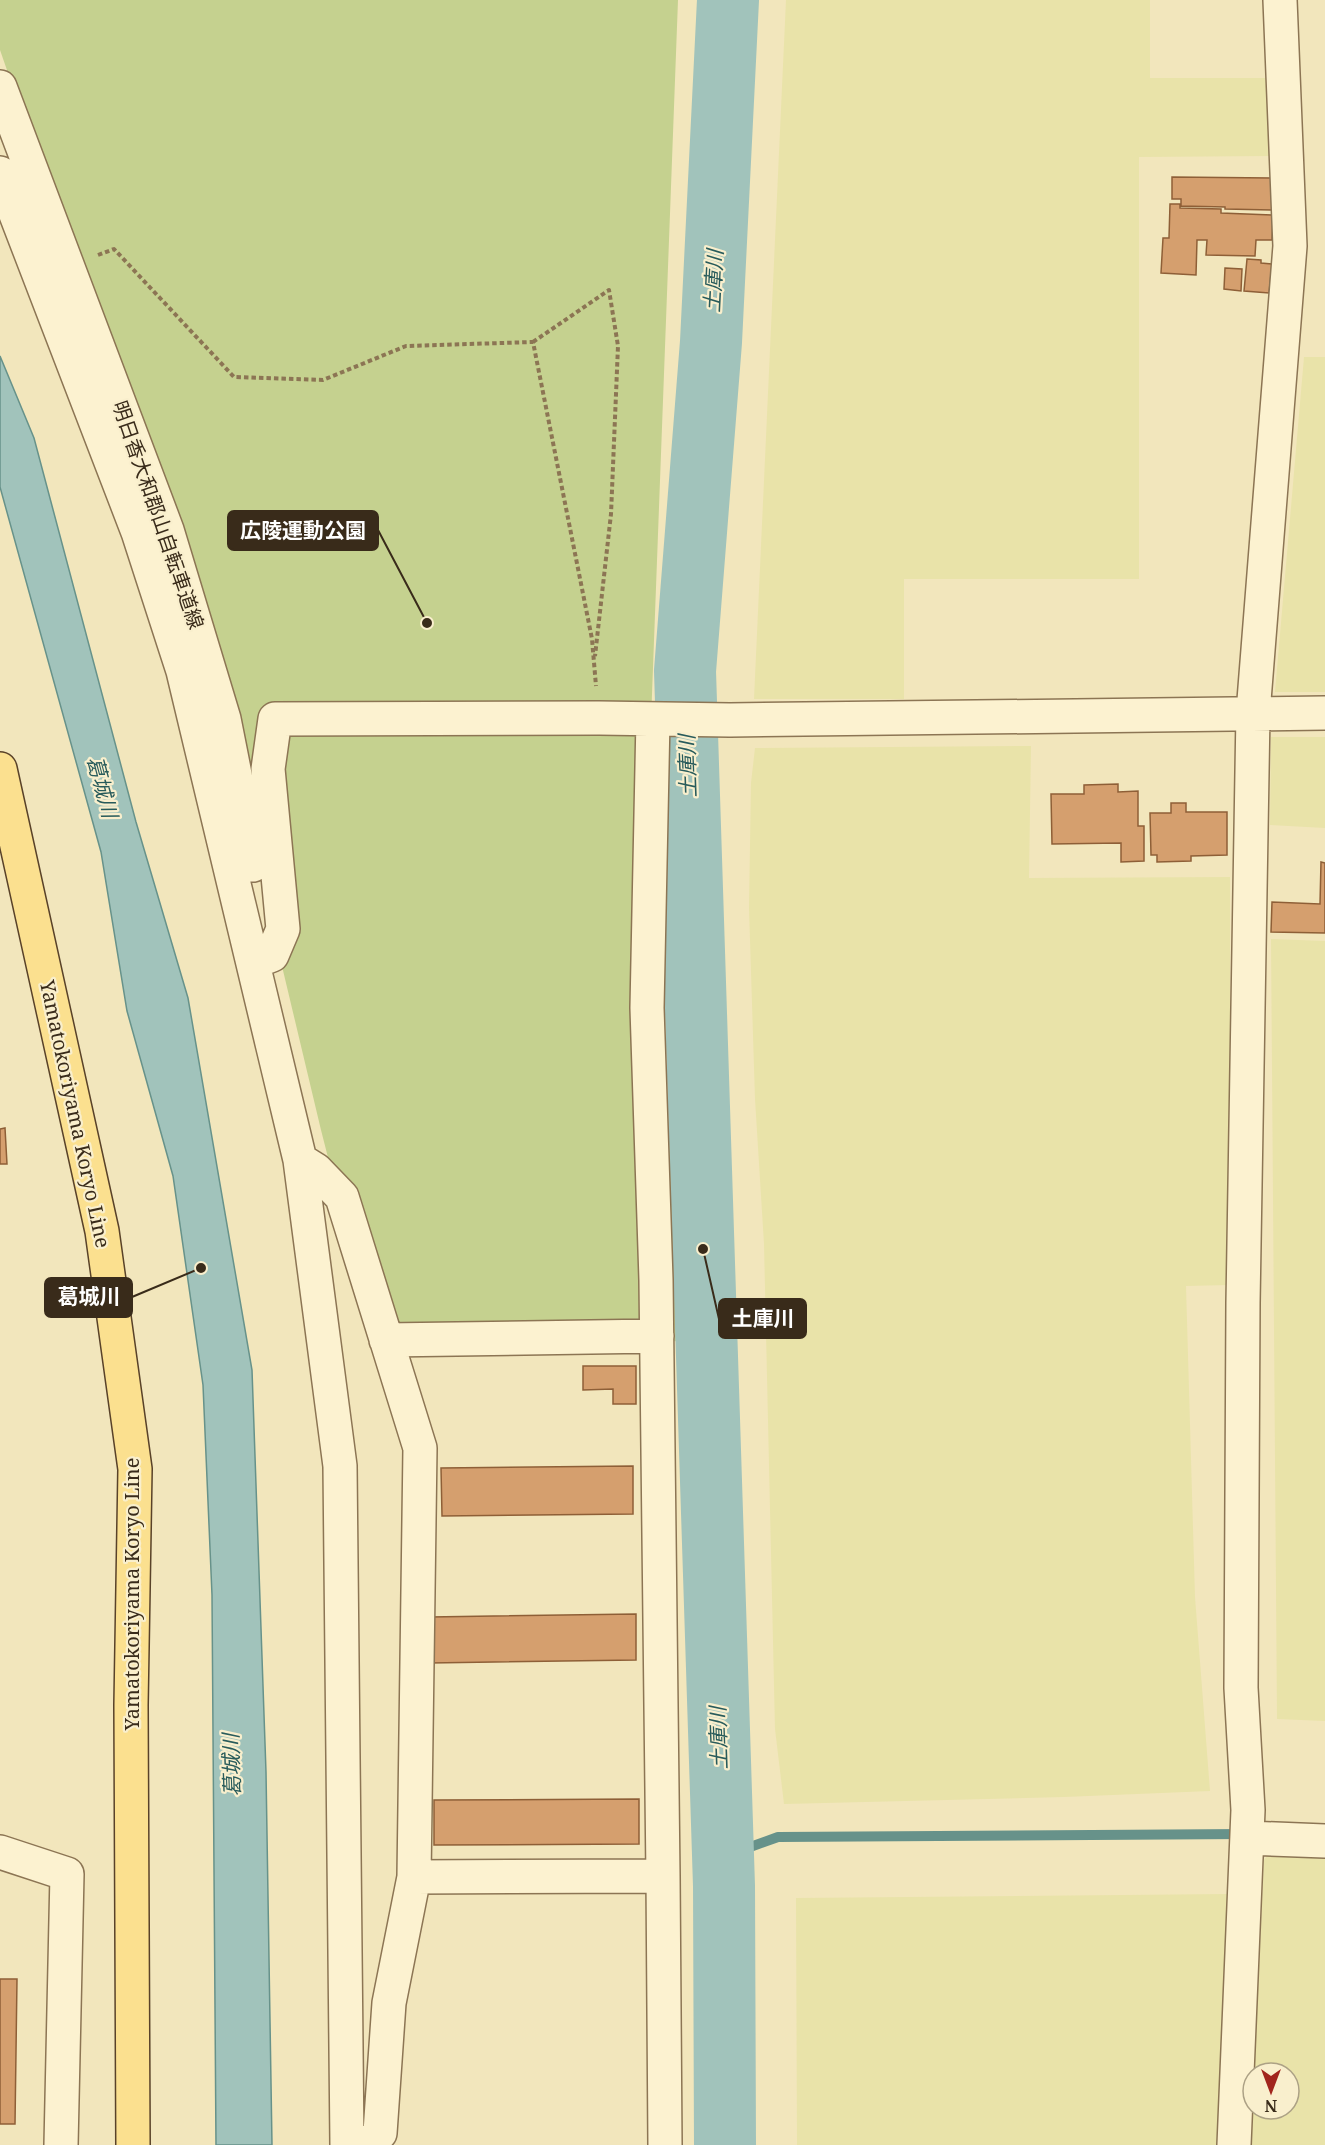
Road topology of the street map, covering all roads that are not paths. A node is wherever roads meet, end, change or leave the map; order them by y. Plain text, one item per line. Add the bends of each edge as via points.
1 (1280, 0) edge
2 (0, 87) edge
3 (0, 173) edge
4 (1253, 713) junction
5 (1325, 713) edge
6 (653, 719) junction
7 (0, 769) edge
8 (263, 959) junction
9 (300, 1160) junction
10 (657, 1336) junction
11 (386, 1340) junction
12 (1247, 1824) junction
13 (1325, 1841) edge
14 (0, 1852) edge
15 (663, 1876) junction
16 (414, 1877) junction
17 (61, 2145) edge
18 (132, 2145) edge
19 (347, 2145) edge
20 (368, 2145) edge
21 (665, 2145) edge
22 (1234, 2145) edge

1 - 4 street via 1290,246
2 - 8 street, 明日香大和郡山自転車道線 via 168,530 224,719
3 - 8 street via 138,532 180,660
4 - 5 street
4 - 6 street
4 - 12 street via 1243,1314 1241,1688
6 - 8 street via 275,719 268,769 283,929
6 - 10 street via 647,1008
7 - 18 main road, Yamatokoriyama Koryo Line via 102,1231 135,1469
8 - 9 street
9 - 11 street via 316,1170 342,1197
9 - 19 street via 340,1466
10 - 11 street
10 - 15 street
11 - 16 street via 420,1448
12 - 13 street
12 - 22 street
14 - 17 street via 67,1874
15 - 16 street
15 - 21 street
16 - 20 street via 389,2003 380,2133

